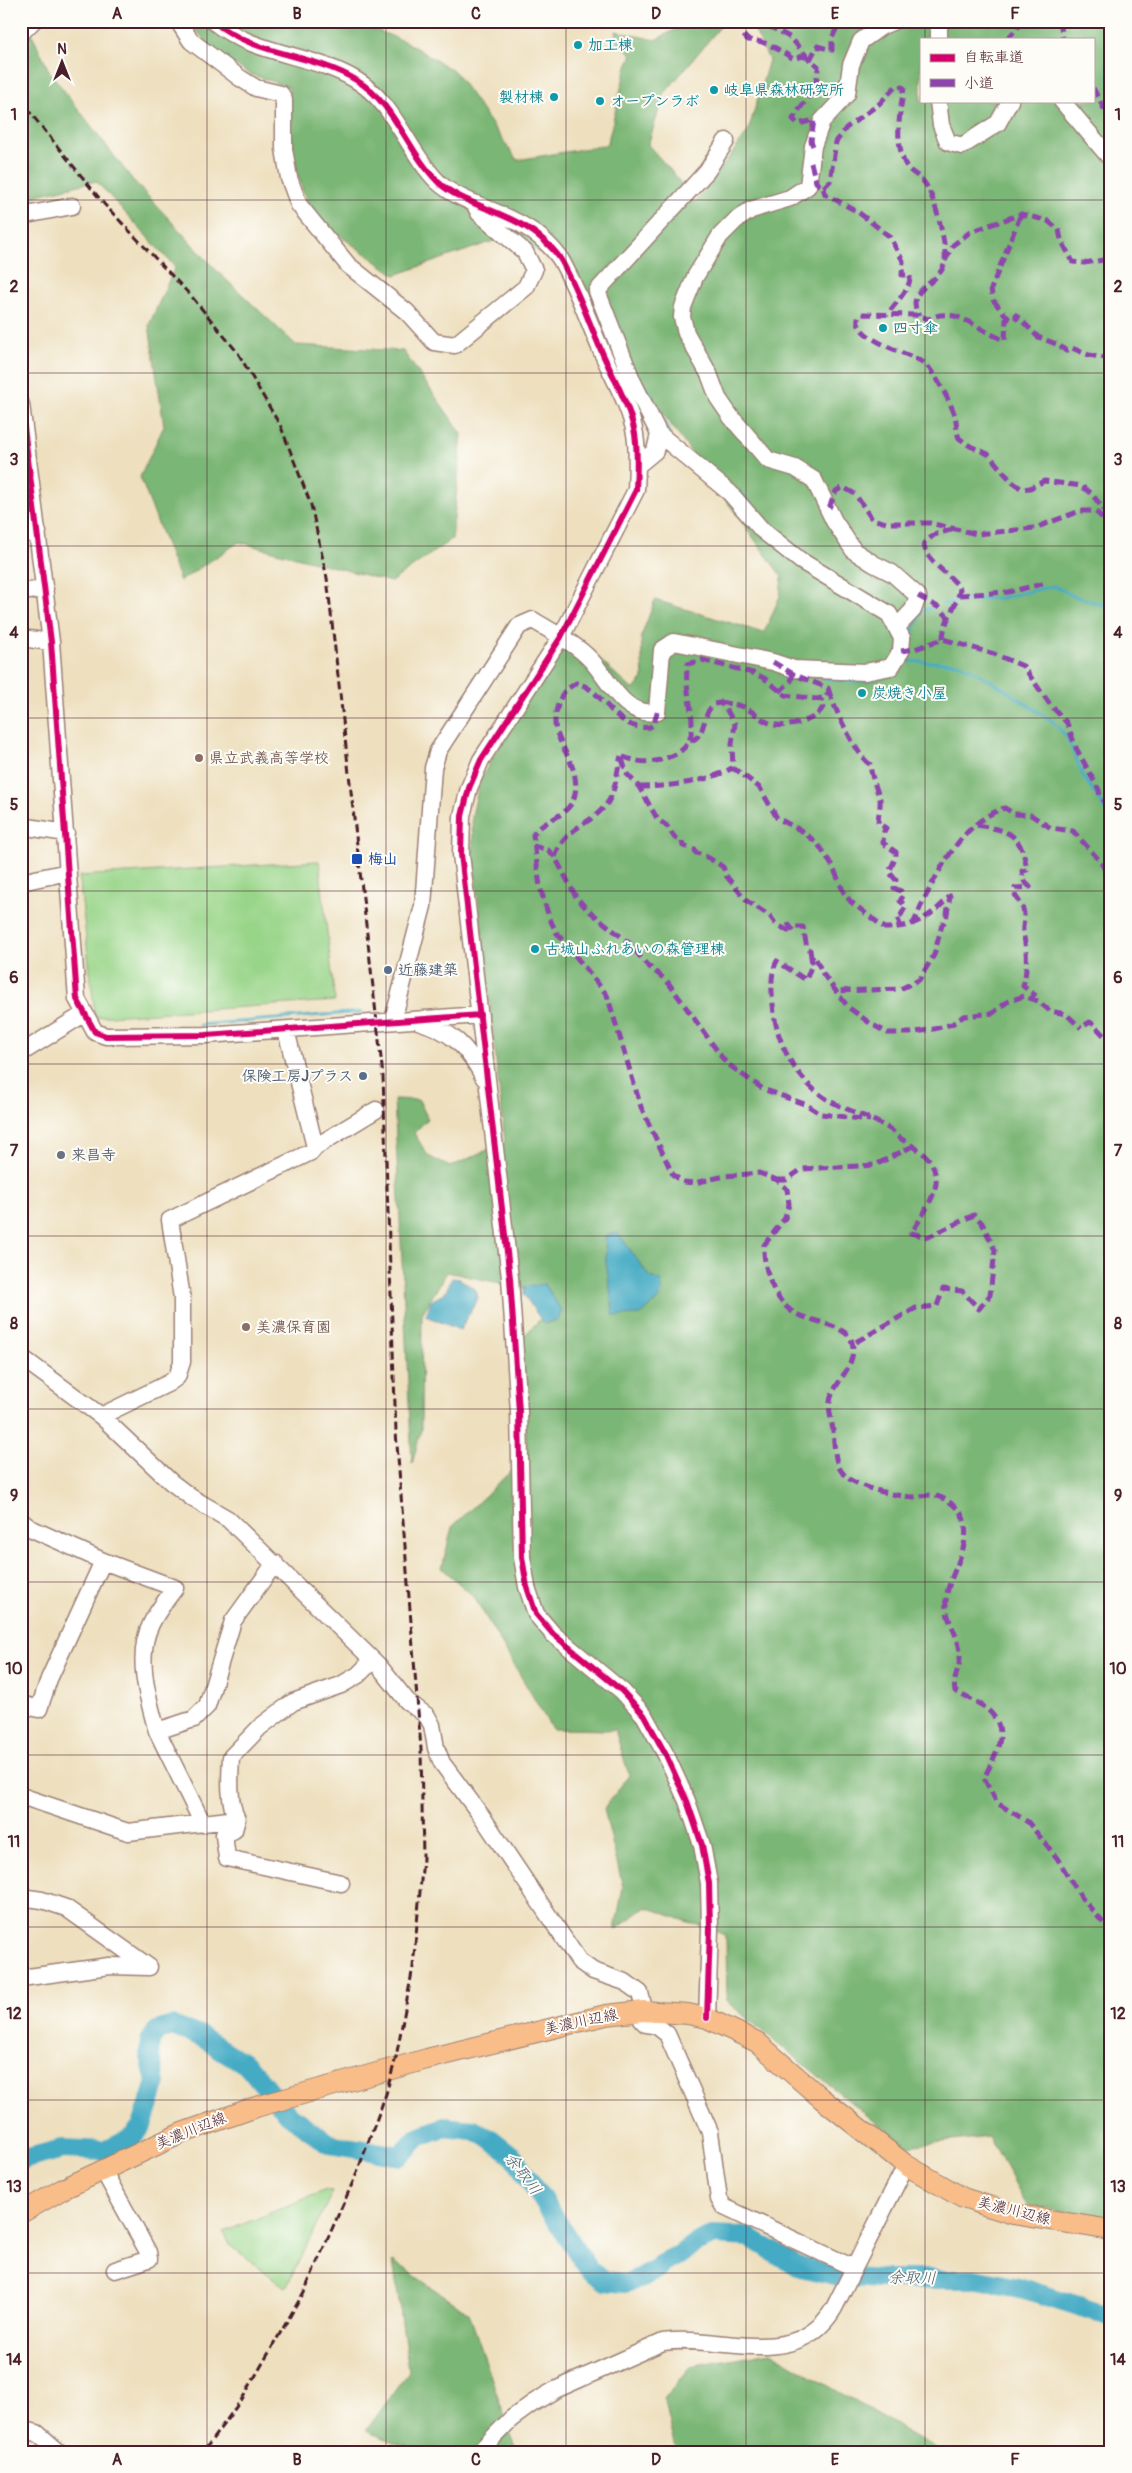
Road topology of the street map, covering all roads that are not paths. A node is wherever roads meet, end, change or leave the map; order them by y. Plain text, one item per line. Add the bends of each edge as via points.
1 (33, 21) edge
2 (178, 21) edge
3 (214, 21) edge
4 (894, 21) edge
5 (935, 21) edge
6 (21, 33) edge
7 (939, 38) edge
8 (938, 102) edge
9 (1009, 102) edge
10 (1063, 102) edge
11 (726, 141) dead end
12 (1111, 159) edge
13 (474, 202) junction
14 (72, 206) dead end
15 (21, 216) edge
16 (21, 404) edge
17 (659, 434) junction
18 (25, 453) edge
19 (638, 465) junction
20 (27, 493) edge
21 (38, 532) junction
22 (21, 534) edge
23 (45, 589) junction
24 (21, 592) edge
25 (898, 627) junction
26 (561, 637) junction
27 (21, 638) edge
28 (51, 642) junction
29 (21, 826) edge
30 (66, 833) junction
31 (68, 872) junction
32 (21, 882) edge
33 (480, 1015) junction
34 (86, 1018) junction
35 (413, 1019) junction
36 (393, 1020) junction
37 (286, 1030) junction
38 (21, 1053) edge
39 (488, 1086) junction
40 (376, 1110) dead end
41 (315, 1147) junction
42 (21, 1356) edge
43 (101, 1416) junction
44 (23, 1527) edge
45 (102, 1561) junction
46 (275, 1563) junction
47 (373, 1660) junction
48 (21, 1704) edge
49 (157, 1731) junction
50 (21, 1796) edge
51 (237, 1819) junction
52 (203, 1824) junction
53 (341, 1883) dead end
54 (21, 1897) edge
55 (21, 1978) edge
56 (643, 2011) junction
57 (706, 2018) junction
58 (906, 2165) junction
59 (102, 2170) junction
60 (21, 2213) edge
61 (1111, 2230) edge
62 (114, 2270) dead end
63 (851, 2274) junction
64 (21, 2429) edge
65 (59, 2452) edge
66 (479, 2452) edge

1 - 6 street
2 - 13 street via 191,42 240,78 256,88 281,94 284,100 284,149 289,178 300,205 348,265 407,312 434,342 455,345 526,287 534,270 526,252 479,213
3 - 13 street via 225,31 254,46 328,67 356,80 382,103 429,173 444,187
4 - 25 street via 861,41 851,65 847,94 822,121 813,146 808,186 790,198 751,210 720,236 695,277 682,317 686,333 731,417 768,460 795,468 814,480 854,551 892,573 918,596 913,610
5 - 7 street
8 - 9 street via 941,125 948,142 962,146 998,123
10 - 12 street
11 - 17 street via 707,171 597,291 632,380
13 - 19 street via 508,216 533,232 560,258 622,399 634,432
14 - 15 street
16 - 18 street
17 - 19 street via 655,451
17 - 25 street via 730,493 762,530 801,561 889,614
18 - 20 street
19 - 26 street via 636,490
20 - 21 street
21 - 22 street
21 - 23 street
23 - 24 street
23 - 28 street
25 - 26 street via 902,638 901,651 891,667 866,672 794,669 674,642 662,650 657,712 649,713 624,702 590,659
26 - 33 street via 482,760 469,788 462,816 461,854
26 - 36 street via 532,620 519,626 438,751 433,768 423,906
27 - 28 street
28 - 30 street
29 - 30 street
30 - 31 street
31 - 32 street
31 - 34 street via 78,999
33 - 35 street
33 - 39 street
34 - 37 street via 95,1032 106,1036
34 - 38 street
35 - 36 street
35 - 39 street via 454,1036 474,1058
36 - 37 street
37 - 41 street
39 - 57 street via 510,1278 519,1412 522,1557 528,1587 536,1614 553,1634 622,1691 644,1715 687,1801 702,1845 708,1883 710,1938
40 - 41 street
41 - 43 street via 170,1220 182,1298 182,1362 177,1377
42 - 43 street
43 - 46 street via 171,1482 228,1519
44 - 45 street
45 - 48 street via 49,1679 39,1709
45 - 49 street via 175,1588 150,1624 144,1656 145,1685
46 - 47 street
46 - 49 street via 233,1621 207,1706 194,1719
47 - 51 street via 341,1684 293,1702 260,1727 231,1757 233,1812
47 - 56 street via 407,1702 427,1716 442,1763 579,1961 593,1971 625,1982 640,1993
49 - 52 street
50 - 52 street via 128,1832
51 - 52 street
51 - 53 street via 234,1830 224,1835 227,1858
54 - 55 street via 66,1908 149,1967 109,1966
56 - 57 main road, 美濃川辺線
56 - 59 main road, 美濃川辺線 via 606,2015 301,2093 182,2133
56 - 63 street via 642,2020 646,2024 657,2026 667,2034 710,2132 719,2199 724,2207
57 - 58 main road, 美濃川辺線 via 757,2042
58 - 61 main road, 美濃川辺線 via 963,2198 1005,2211
58 - 63 street
59 - 60 main road, 美濃川辺線
59 - 62 street via 149,2259
63 - 66 street via 826,2321 813,2334 774,2347 681,2340 663,2342 555,2390 510,2419
64 - 65 street via 37,2433

